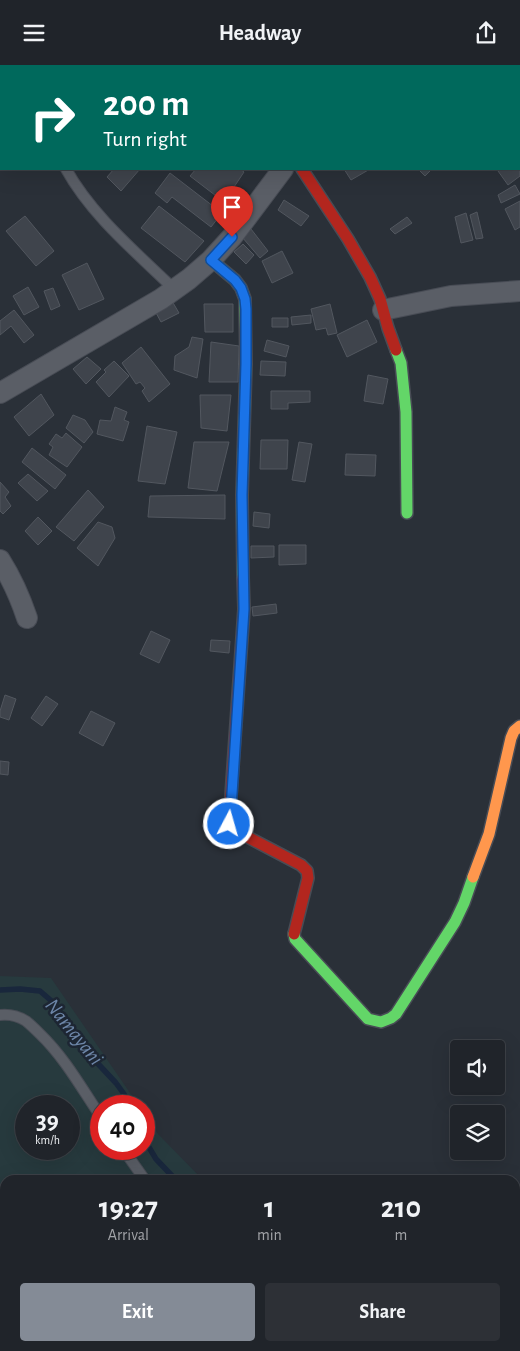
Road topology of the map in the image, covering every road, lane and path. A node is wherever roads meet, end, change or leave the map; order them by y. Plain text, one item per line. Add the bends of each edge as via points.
1 (67, 170) edge
2 (282, 170) edge
3 (303, 170) edge
4 (211, 260) junction
5 (175, 289) junction
6 (520, 291) edge
7 (383, 310) junction
8 (0, 393) edge
9 (407, 513) dead end
10 (0, 560) edge
11 (27, 617) dead end
12 (520, 726) edge
13 (0, 1015) edge
14 (90, 1101) edge
15 (131, 1160) edge
16 (141, 1175) edge

1 - 5 lane via 105,221
2 - 4 street
3 - 7 street via 370,277
4 - 5 street
4 - 12 street via 241,288 246,309 242,495 244,609 229,824 307,870 295,939 371,1020 381,1022 396,1014 455,922 489,834 511,738
5 - 8 street
6 - 7 street via 451,297
7 - 9 street via 403,373
10 - 11 street via 11,577
13 - 14 lane via 19,1017 48,1042
15 - 16 lane

